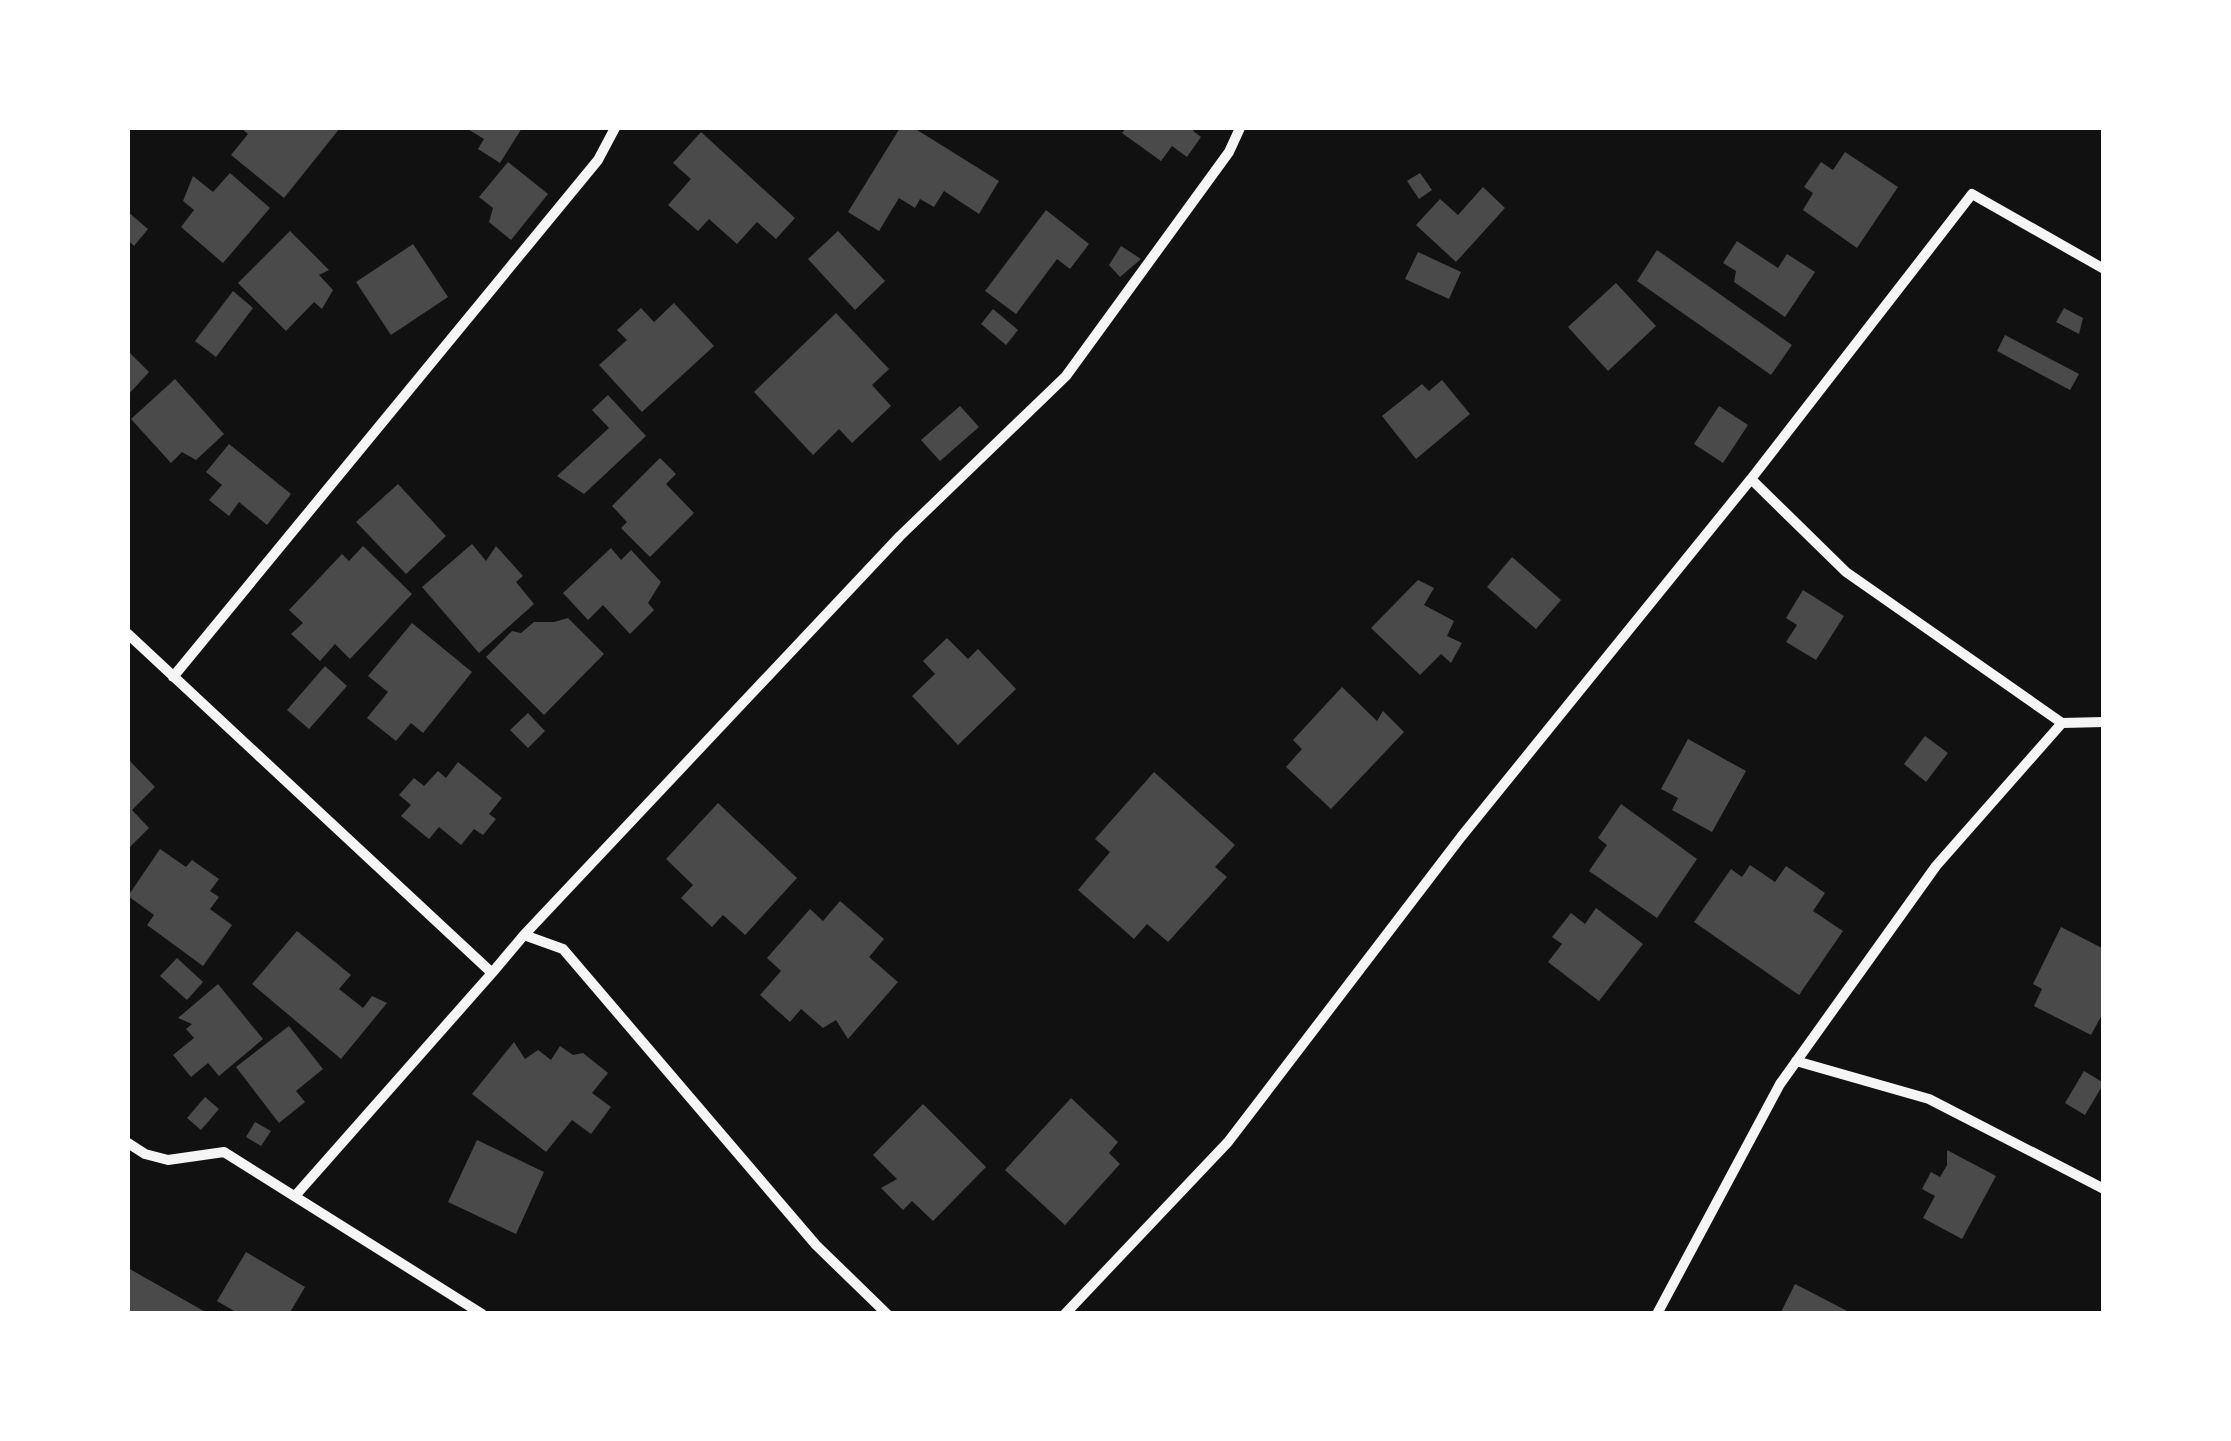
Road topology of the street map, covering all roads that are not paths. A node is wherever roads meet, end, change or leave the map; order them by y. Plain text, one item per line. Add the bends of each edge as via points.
1 (615, 128) edge
2 (1240, 128) edge
3 (2104, 270) edge
4 (1751, 479) junction
5 (128, 634) edge
6 (173, 677) junction
7 (2104, 722) edge
8 (2062, 723) junction
9 (524, 935) junction
10 (492, 972) junction
11 (1796, 1061) junction
12 (128, 1144) edge
13 (2104, 1189) edge
14 (295, 1196) junction
15 (482, 1314) edge
16 (887, 1314) edge
17 (1064, 1314) edge
18 (1657, 1314) edge

1 - 6 street via 598,160
2 - 9 street via 1066,376 900,536
3 - 4 street via 1972,194
4 - 8 street via 1846,572
4 - 17 street via 1461,838 1228,1142
5 - 6 street
6 - 10 street
7 - 8 street
8 - 11 street via 1936,866
9 - 10 street
9 - 16 street via 562,950 816,1245
10 - 14 street
11 - 13 street via 1930,1098
11 - 18 street
12 - 14 street via 168,1160 224,1152
14 - 15 street

